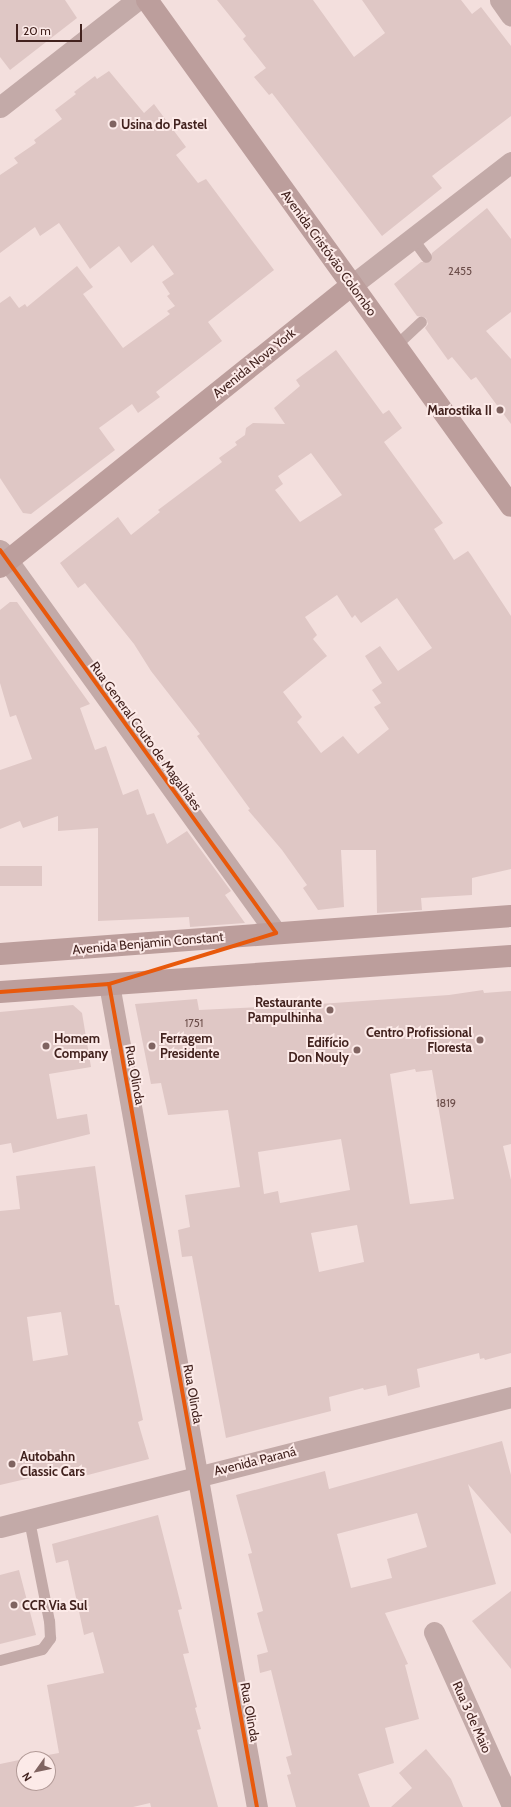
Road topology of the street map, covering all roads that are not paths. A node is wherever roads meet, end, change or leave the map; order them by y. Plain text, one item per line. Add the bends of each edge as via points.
1 (136, 0) edge
2 (147, 0) edge
3 (500, 0) edge
4 (511, 16) edge
5 (0, 107) edge
6 (511, 162) edge
7 (413, 239) junction
8 (426, 257) dead end
9 (352, 284) junction
10 (421, 322) dead end
11 (396, 345) junction
12 (511, 506) edge
13 (3, 560) edge
14 (511, 916) edge
15 (276, 933) junction
16 (0, 954) edge
17 (511, 956) edge
18 (109, 984) junction
19 (0, 992) edge
20 (511, 1397) edge
21 (198, 1475) junction
22 (29, 1520) junction
23 (0, 1527) edge
24 (434, 1632) dead end
25 (0, 1660) edge
26 (511, 1803) edge
27 (257, 1807) edge

1 - 5 street
2 - 9 main road, Avenida Cristóvão Colombo
3 - 4 street
6 - 7 street, Avenida Nova York
7 - 8 lane
7 - 9 street, Avenida Nova York
9 - 11 main road, Avenida Cristóvão Colombo
9 - 13 main road, Avenida Nova York
10 - 11 lane
11 - 12 main road, Avenida Cristóvão Colombo
13 - 15 street, Rua General Couto de Magalhães
14 - 15 main road, Avenida Benjamin Constant
15 - 16 main road, Avenida Benjamin Constant
17 - 18 main road
18 - 19 main road
18 - 21 street, Rua Olinda
20 - 21 street, Avenida Paraná
21 - 22 street, Avenida Paraná
21 - 27 street, Rua Olinda
22 - 23 street, Avenida Paraná
22 - 25 lane via 50,1638 42,1649
24 - 26 street, Rua 3 de Maio

